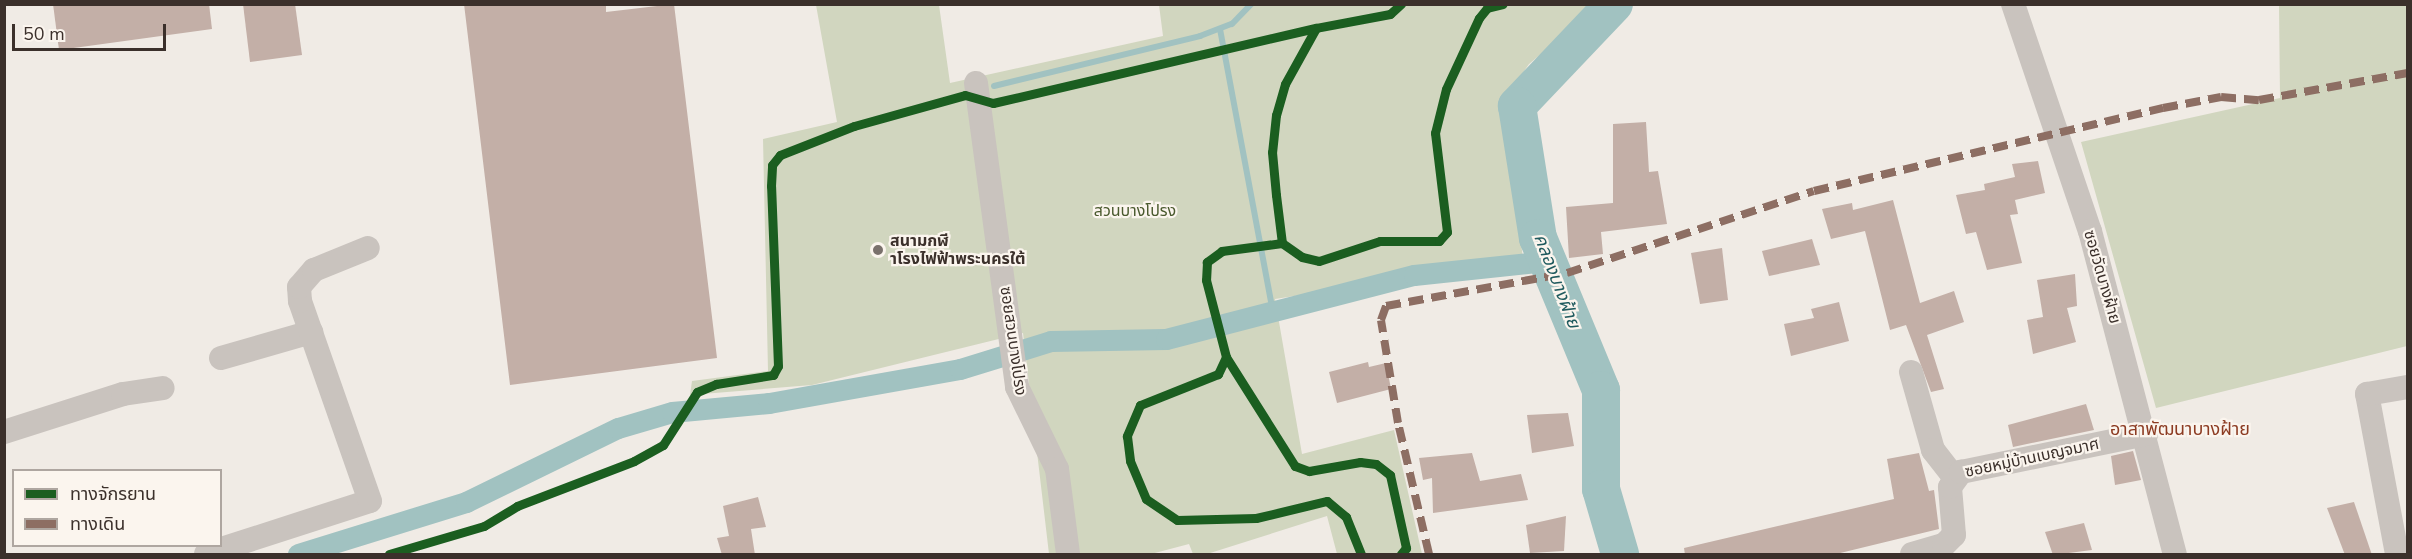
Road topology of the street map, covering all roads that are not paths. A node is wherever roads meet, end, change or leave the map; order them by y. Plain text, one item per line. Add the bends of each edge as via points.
1 (2013, 4) edge
2 (976, 83) dead end
3 (368, 249) dead end
4 (311, 332) junction
5 (221, 358) dead end
6 (1911, 372) dead end
7 (2408, 387) edge
8 (163, 388) dead end
9 (4, 432) edge
10 (2146, 434) junction
11 (1954, 477) junction
12 (2397, 496) edge
13 (1912, 554) edge
14 (206, 555) edge
15 (1068, 555) edge
16 (2175, 555) edge
17 (2397, 555) edge

1 - 10 street, ซอยวัดบางฝ้าย via 2090,231
2 - 15 street, ซอยสวนบางโปรง via 1019,399 1057,469
3 - 4 street via 304,279 300,301
4 - 5 street
4 - 14 street via 370,501
6 - 11 street via 1933,450
7 - 12 street via 2367,394
8 - 9 street via 123,394
10 - 11 street, ซอยหมู่บ้านเบญจมาศ via 1980,467
10 - 16 street, ซอยวัดบางฝ้าย
11 - 13 street, ซอยหมู่บ้านเบญจมาศ via 1950,487 1954,535 1944,545
12 - 17 street

